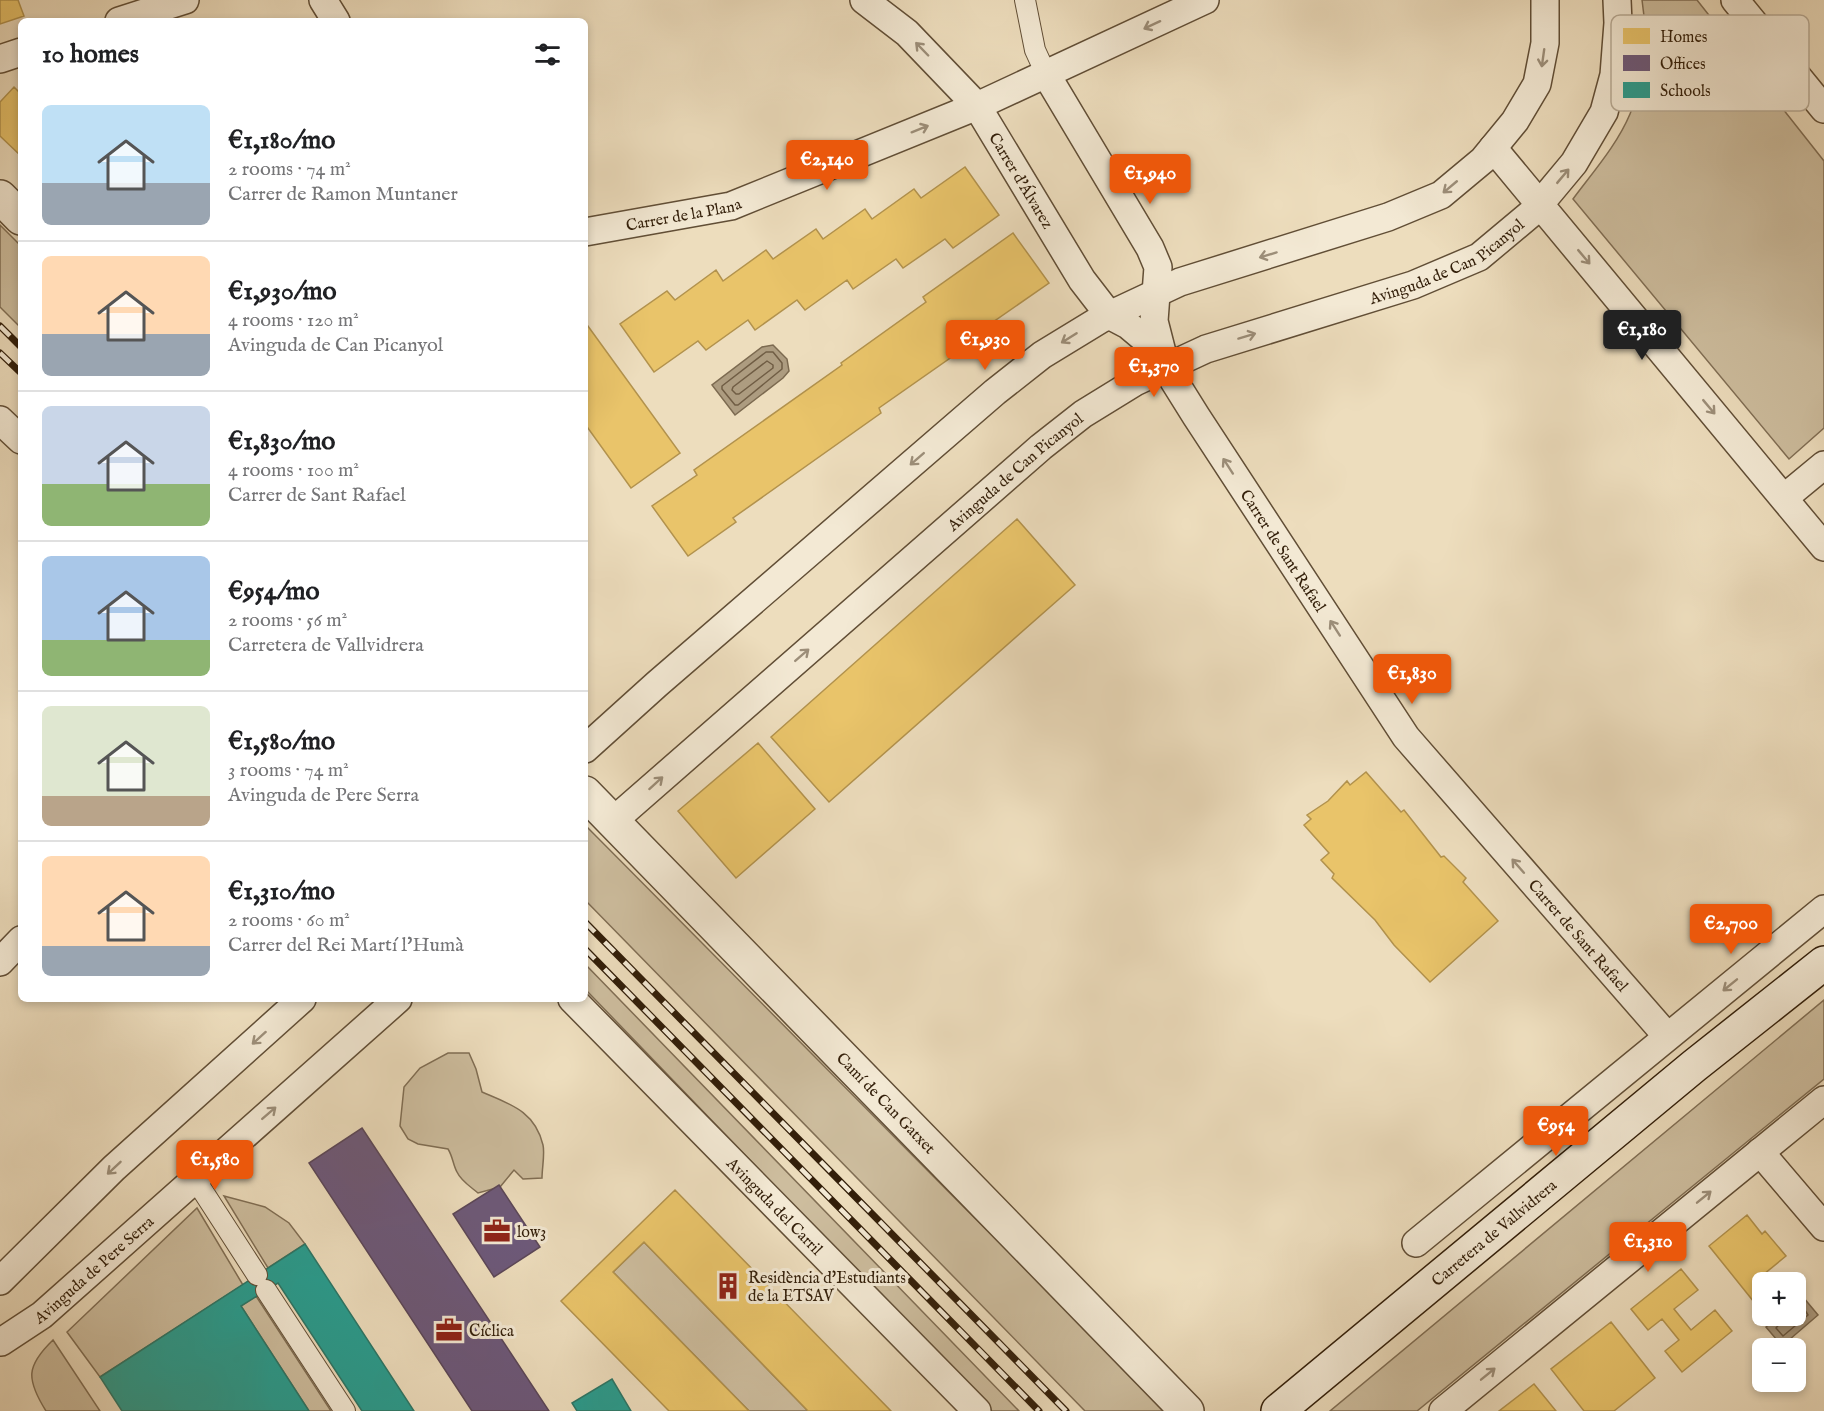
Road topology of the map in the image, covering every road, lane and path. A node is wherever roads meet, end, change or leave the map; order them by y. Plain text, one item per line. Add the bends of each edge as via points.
1 (185, 0) edge
2 (323, 0) edge
3 (864, 0) edge
4 (1025, 0) edge
5 (1205, 0) edge
6 (1545, 0) edge
7 (1617, 0) edge
8 (1736, 0) edge
9 (1618, 15) edge
10 (1748, 15) edge
11 (128, 18) edge
12 (334, 18) edge
13 (18, 53) edge
14 (0, 59) edge
15 (1046, 74) junction
16 (1611, 86) edge
17 (1809, 90) edge
18 (977, 106) junction
19 (1824, 109) edge
20 (1493, 148) junction
21 (0, 197) edge
22 (1540, 203) junction
23 (18, 215) edge
24 (588, 231) edge
25 (1156, 293) junction
26 (1109, 315) junction
27 (1166, 368) junction
28 (0, 420) edge
29 (18, 437) edge
30 (1824, 465) edge
31 (1784, 498) junction
32 (1824, 547) edge
33 (588, 746) edge
34 (588, 796) edge
35 (612, 822) junction
36 (1824, 909) edge
37 (18, 943) edge
38 (0, 962) edge
39 (1824, 963) edge
40 (299, 1002) edge
41 (395, 1002) edge
42 (575, 1002) edge
43 (1667, 1036) junction
44 (1824, 1100) edge
45 (1760, 1152) junction
46 (195, 1179) junction
47 (1824, 1227) edge
48 (1416, 1244) dead end
49 (0, 1281) edge
50 (0, 1336) edge
51 (345, 1411) edge
52 (977, 1411) edge
53 (1187, 1411) edge
54 (1278, 1411) edge
55 (1443, 1411) edge

1 - 11 street
2 - 12 street
18 -> 3 street, Carrer d'Álvarez via 907,33
4 - 15 street, Carrer de Sant Rafael via 1035,50
5 -> 15 street, Carrer de la Plana
6 -> 20 street via 1545,43 1537,84
9 -> 7 street, Avinguda de Can Picanyol
8 - 10 street
13 - 14 street
15 - 18 street, Carrer de la Plana
15 - 25 street, Carrer de Sant Rafael via 1150,248 1158,267
22 -> 16 street, Avinguda de Can Picanyol via 1574,163 1604,112
17 - 19 street
24 -> 18 street, Carrer de la Plana via 731,206
18 - 26 street, Carrer d'Álvarez via 1082,280
20 - 22 street
20 -> 25 street via 1441,195 1389,217 1180,282
21 - 23 street
27 -> 22 street, Avinguda de Can Picanyol via 1215,346 1413,285 1479,257
22 -> 31 street
25 - 26 street
25 - 27 street, Carrer de Sant Rafael via 1154,321
26 - 27 street, Carrer d'Álvarez via 1147,341
26 -> 33 street via 1042,355 995,392
35 -> 27 street, Avinguda de Can Picanyol via 1041,447 1083,414
43 -> 27 street, Carrer de Sant Rafael via 1406,737
28 - 29 street
30 - 31 street
31 - 32 street
34 - 35 street, Camí de Can Gatxet
35 - 53 street, Camí de Can Gatxet
36 -> 43 street
37 - 38 street
39 - 54 street, Carretera de Vallvidrera
40 -> 49 street via 114,1168
46 -> 41 street, Avinguda de Pere Serra
42 - 52 street, Avinguda del Carril
43 - 48 street
44 - 45 street
45 - 47 street
55 -> 45 street
46 - 50 street, Avinguda de Pere Serra via 42,1315
46 - 51 street

